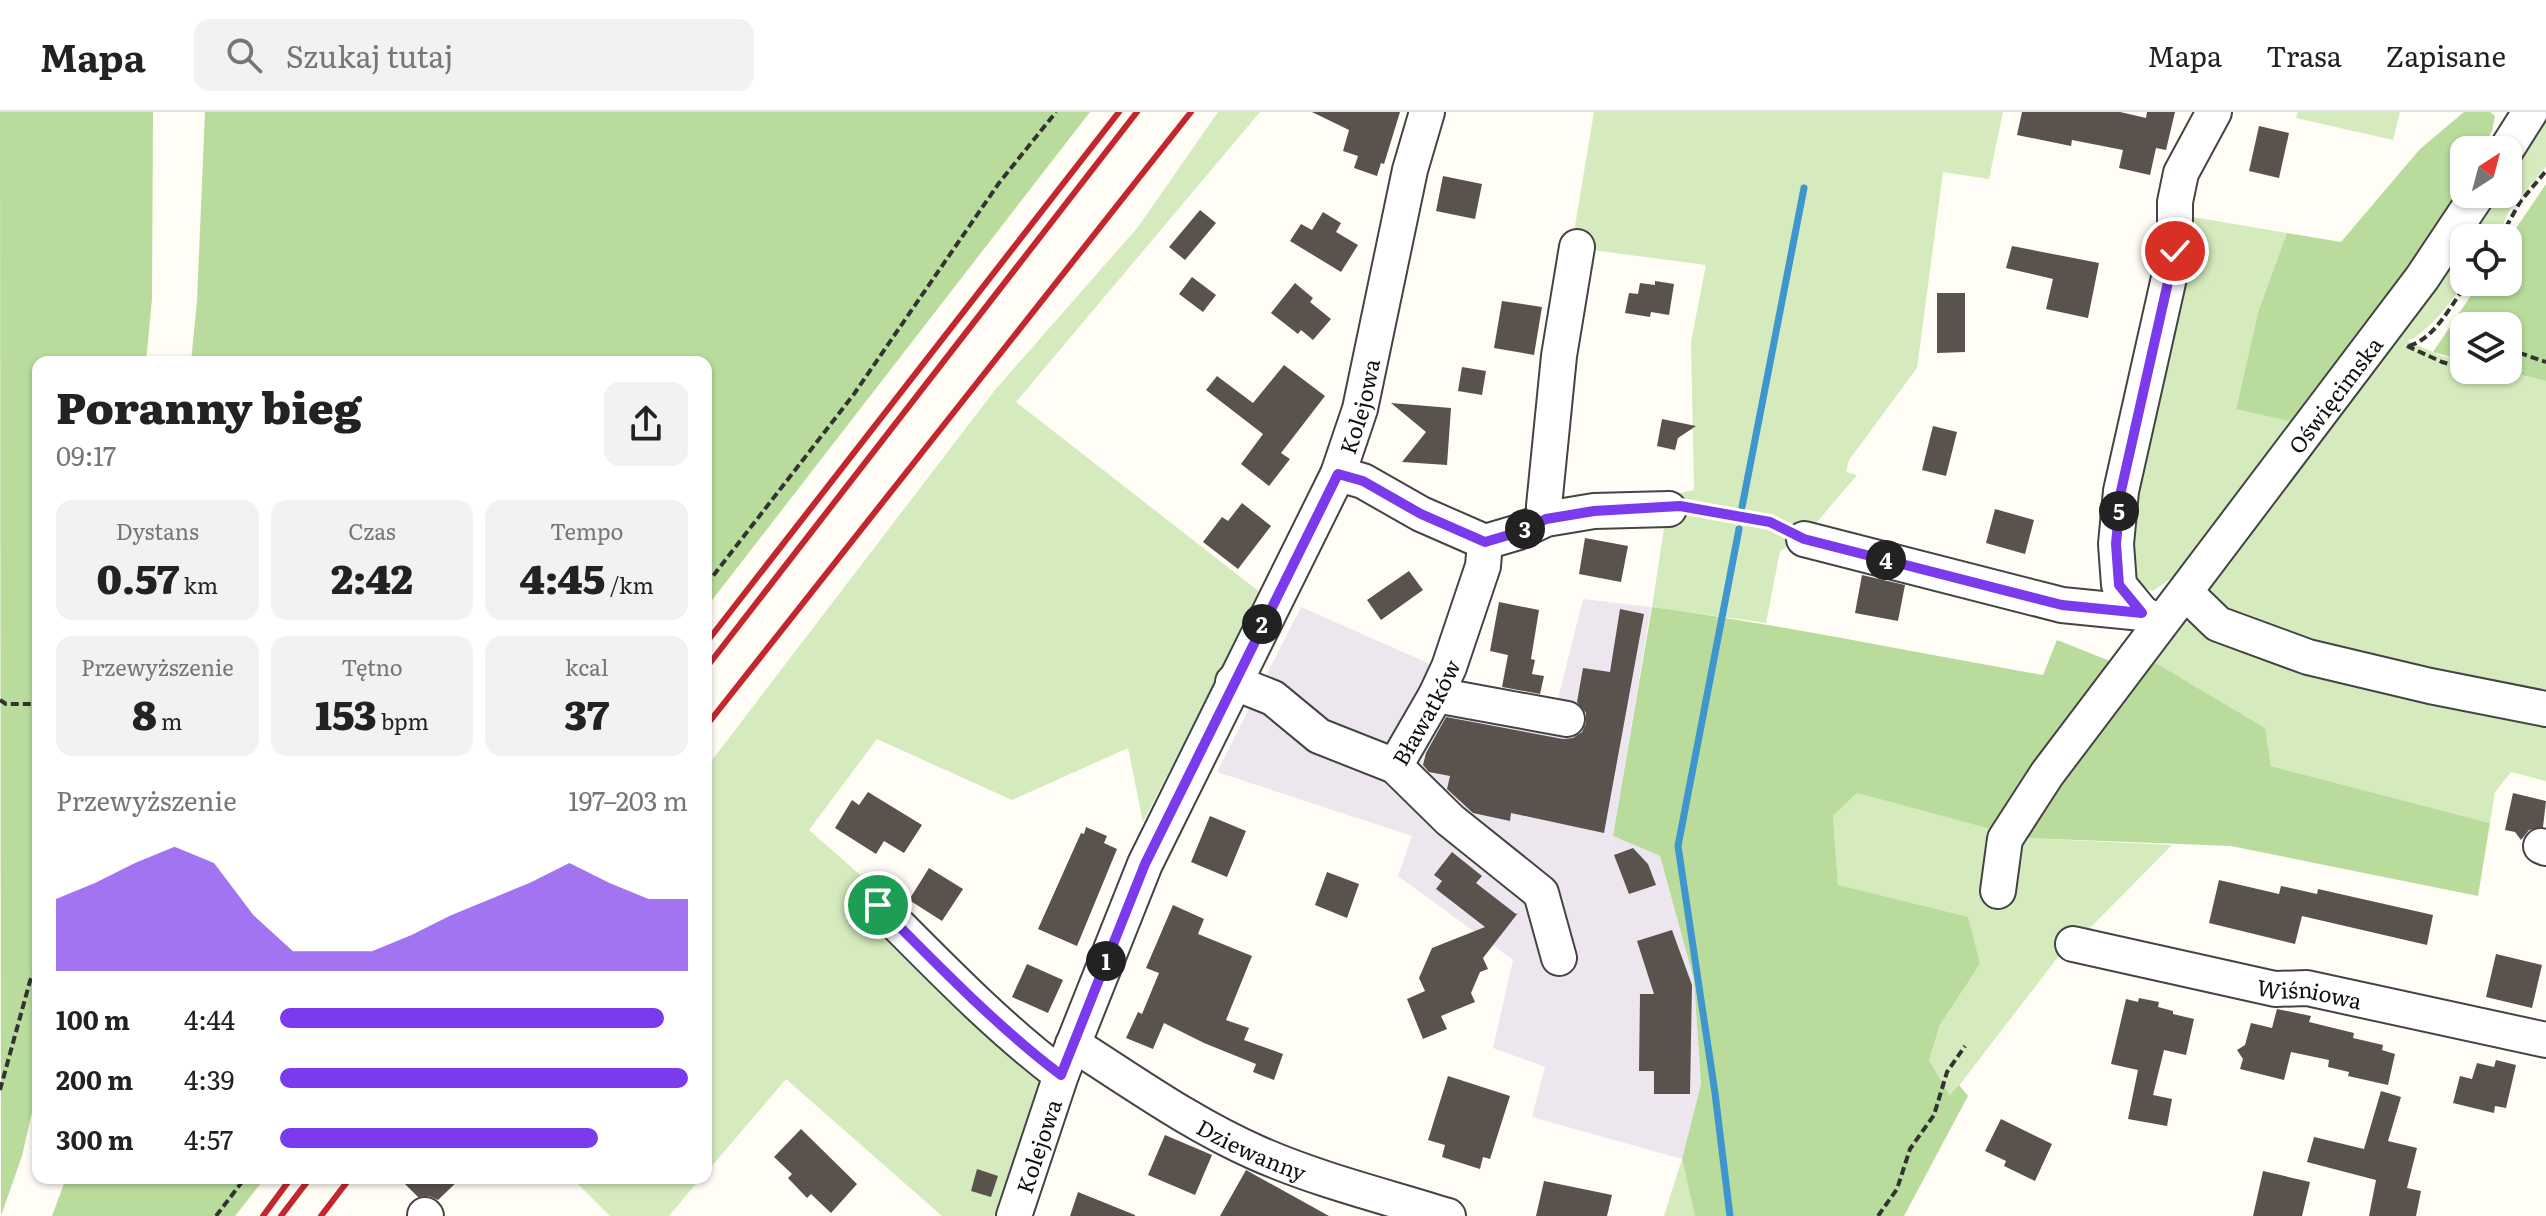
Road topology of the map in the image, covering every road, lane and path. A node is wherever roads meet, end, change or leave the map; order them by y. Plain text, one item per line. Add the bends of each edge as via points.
1 (1056, 112) edge
2 (1427, 112) edge
3 (2214, 112) edge
4 (2530, 112) edge
5 (2515, 136) edge
6 (2546, 171) edge
7 (2469, 208) edge
8 (2508, 224) edge
9 (1577, 247) dead end
10 (2458, 296) edge
11 (2394, 339) junction
12 (2522, 354) edge
13 (2546, 362) edge
14 (2450, 365) edge
15 (1338, 474) junction
16 (1669, 509) joint
17 (1546, 519) junction
18 (1804, 539) joint
19 (1485, 542) junction
20 (712, 577) edge
21 (2186, 593) junction
22 (2152, 618) junction
23 (1233, 682) junction
24 (1436, 695) junction
25 (0, 700) edge
26 (32, 704) edge
27 (2546, 709) edge
28 (1567, 719) dead end
29 (1395, 766) junction
30 (1998, 891) dead end
31 (878, 905) dead end
32 (2073, 944) dead end
33 (1559, 958) dead end
34 (32, 977) edge
35 (2546, 1040) edge
36 (1965, 1046) dead end
37 (1067, 1059) junction
38 (0, 1090) edge
39 (240, 1184) edge
40 (216, 1216) edge
41 (1014, 1216) edge
42 (1448, 1216) edge
43 (1878, 1216) edge

1 - 20 path via 999,183 854,394
2 - 15 street, Kolejowa via 1360,409
3 - 22 street via 2181,173 2175,251 2121,491 2119,585
4 - 5 street
6 - 8 path
7 - 11 street, Oświęcimska via 2422,278
9 - 17 street via 1559,356
10 - 11 path via 2424,339
11 - 14 path
11 - 21 street, Oświęcimska
12 - 13 path
15 - 19 street via 1363,481
15 - 23 street, Kolejowa
16 - 17 street via 1594,511
16 - 18 path via 1680,506 1770,522
17 - 19 street
18 - 22 street via 2062,605
19 - 24 street, Bławatków via 1483,566
21 - 22 street, Oświęcimska
21 - 27 street via 2218,624 2308,657
22 - 30 street via 2005,839
23 - 29 street via 1273,698 1319,736
23 - 37 street, Kolejowa via 1145,864
24 - 28 street
24 - 29 street, Bławatków
25 - 26 path
29 - 33 street, Bławatków via 1450,820 1541,893
31 - 37 street, Kolejowa via 1039,1058
32 - 35 street, Wiśniowa
34 - 38 path
36 - 43 path via 1947,1072 1934,1115 1910,1149 1897,1189
37 - 41 street, Kolejowa
37 - 42 street, Dziewanny via 1258,1153
39 - 40 path

